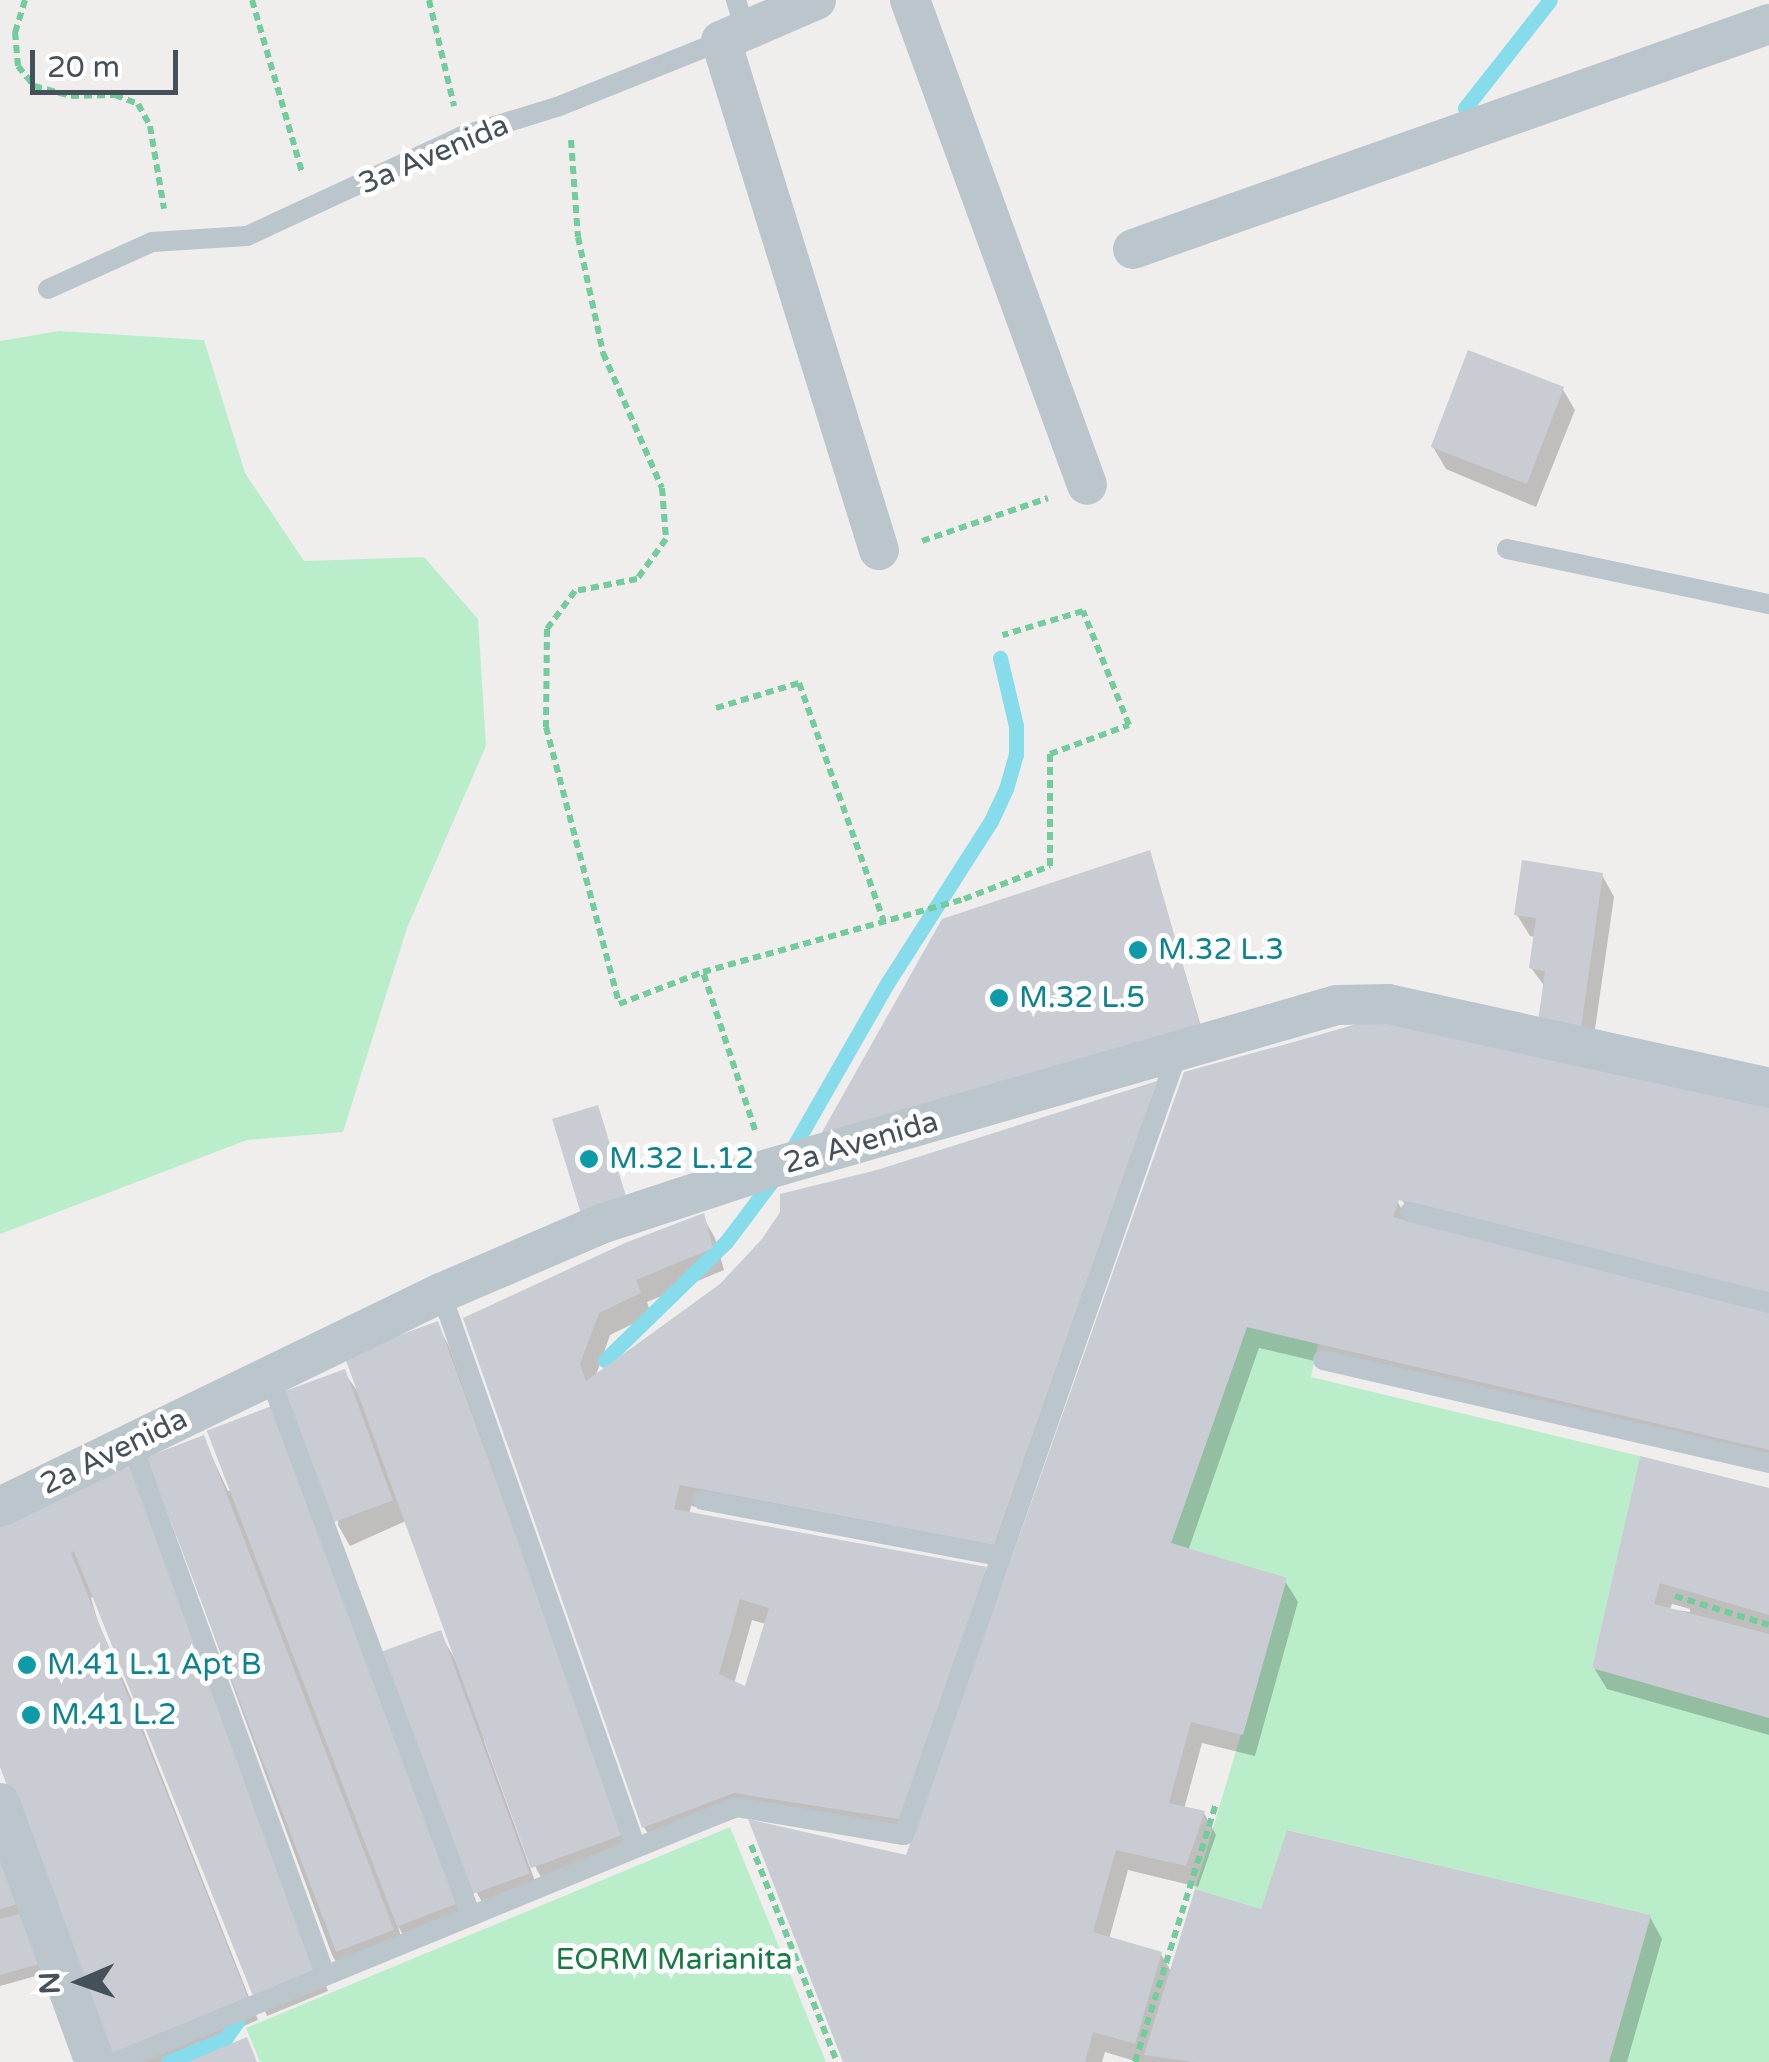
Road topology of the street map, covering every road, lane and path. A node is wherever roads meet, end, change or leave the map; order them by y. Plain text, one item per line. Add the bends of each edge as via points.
1 (25, 0) edge
2 (252, 0) edge
3 (430, 0) edge
4 (816, 0) edge
5 (910, 0) edge
6 (734, 23) edge
7 (1769, 24) edge
8 (557, 107) junction
9 (462, 136) junction
10 (312, 207) junction
11 (168, 240) junction
12 (1133, 249) dead end
13 (48, 289) dead end
14 (1087, 484) joint
15 (1506, 549) dead end
16 (879, 550) joint
17 (1769, 604) edge
18 (1003, 635) dead end
19 (716, 708) dead end
20 (883, 919) junction
21 (703, 972) junction
22 (1177, 1054) junction
23 (1769, 1088) edge
24 (770, 1168) junction
25 (1410, 1212) dead end
26 (441, 1293) junction
27 (1769, 1304) edge
28 (1323, 1360) dead end
29 (270, 1378) junction
30 (131, 1442) junction
31 (1769, 1463) edge
32 (703, 1500) dead end
33 (0, 1507) edge
34 (1000, 1556) junction
35 (1675, 1596) dead end
36 (1769, 1625) edge
37 (0, 1803) edge
38 (1216, 1803) dead end
39 (736, 1807) junction
40 (636, 1848) junction
41 (471, 1916) junction
42 (325, 1974) junction
43 (95, 2062) edge
44 (116, 2062) edge
45 (837, 2062) edge
46 (1135, 2062) edge

1 - 11 path via 16,32 18,66 34,86 138,104 150,126
2 - 10 path
3 - 9 path
4 - 6 street, 3a Avenida
5 - 14 street
6 - 8 lane, 3a Avenida
6 - 16 street
7 - 12 street
8 - 9 lane, 3a Avenida
8 - 21 path via 571,140 578,237 603,353 662,488 666,539 636,579 575,590 547,629 546,727 619,1004
9 - 10 lane, 3a Avenida
10 - 11 lane, 3a Avenida via 247,236
11 - 13 lane, 3a Avenida
14 - 16 path via 888,553
15 - 17 lane
18 - 20 path via 1084,610 1128,725 1050,754 1050,866 964,899
19 - 20 path via 799,683
20 - 21 path
21 - 24 path
22 - 23 street, 2a Avenida via 1306,1013 1372,1001
22 - 24 street, 2a Avenida
22 - 34 lane
24 - 26 street, 2a Avenida via 601,1224
25 - 27 lane
26 - 29 street, 2a Avenida
26 - 40 lane
28 - 31 lane
29 - 30 street, 2a Avenida
29 - 41 lane
30 - 33 street, 2a Avenida
30 - 42 lane
32 - 34 lane
34 - 39 lane via 904,1836
35 - 36 path
37 - 43 street
38 - 46 path
39 - 40 lane
39 - 45 path
40 - 41 lane
41 - 42 lane
42 - 44 lane

